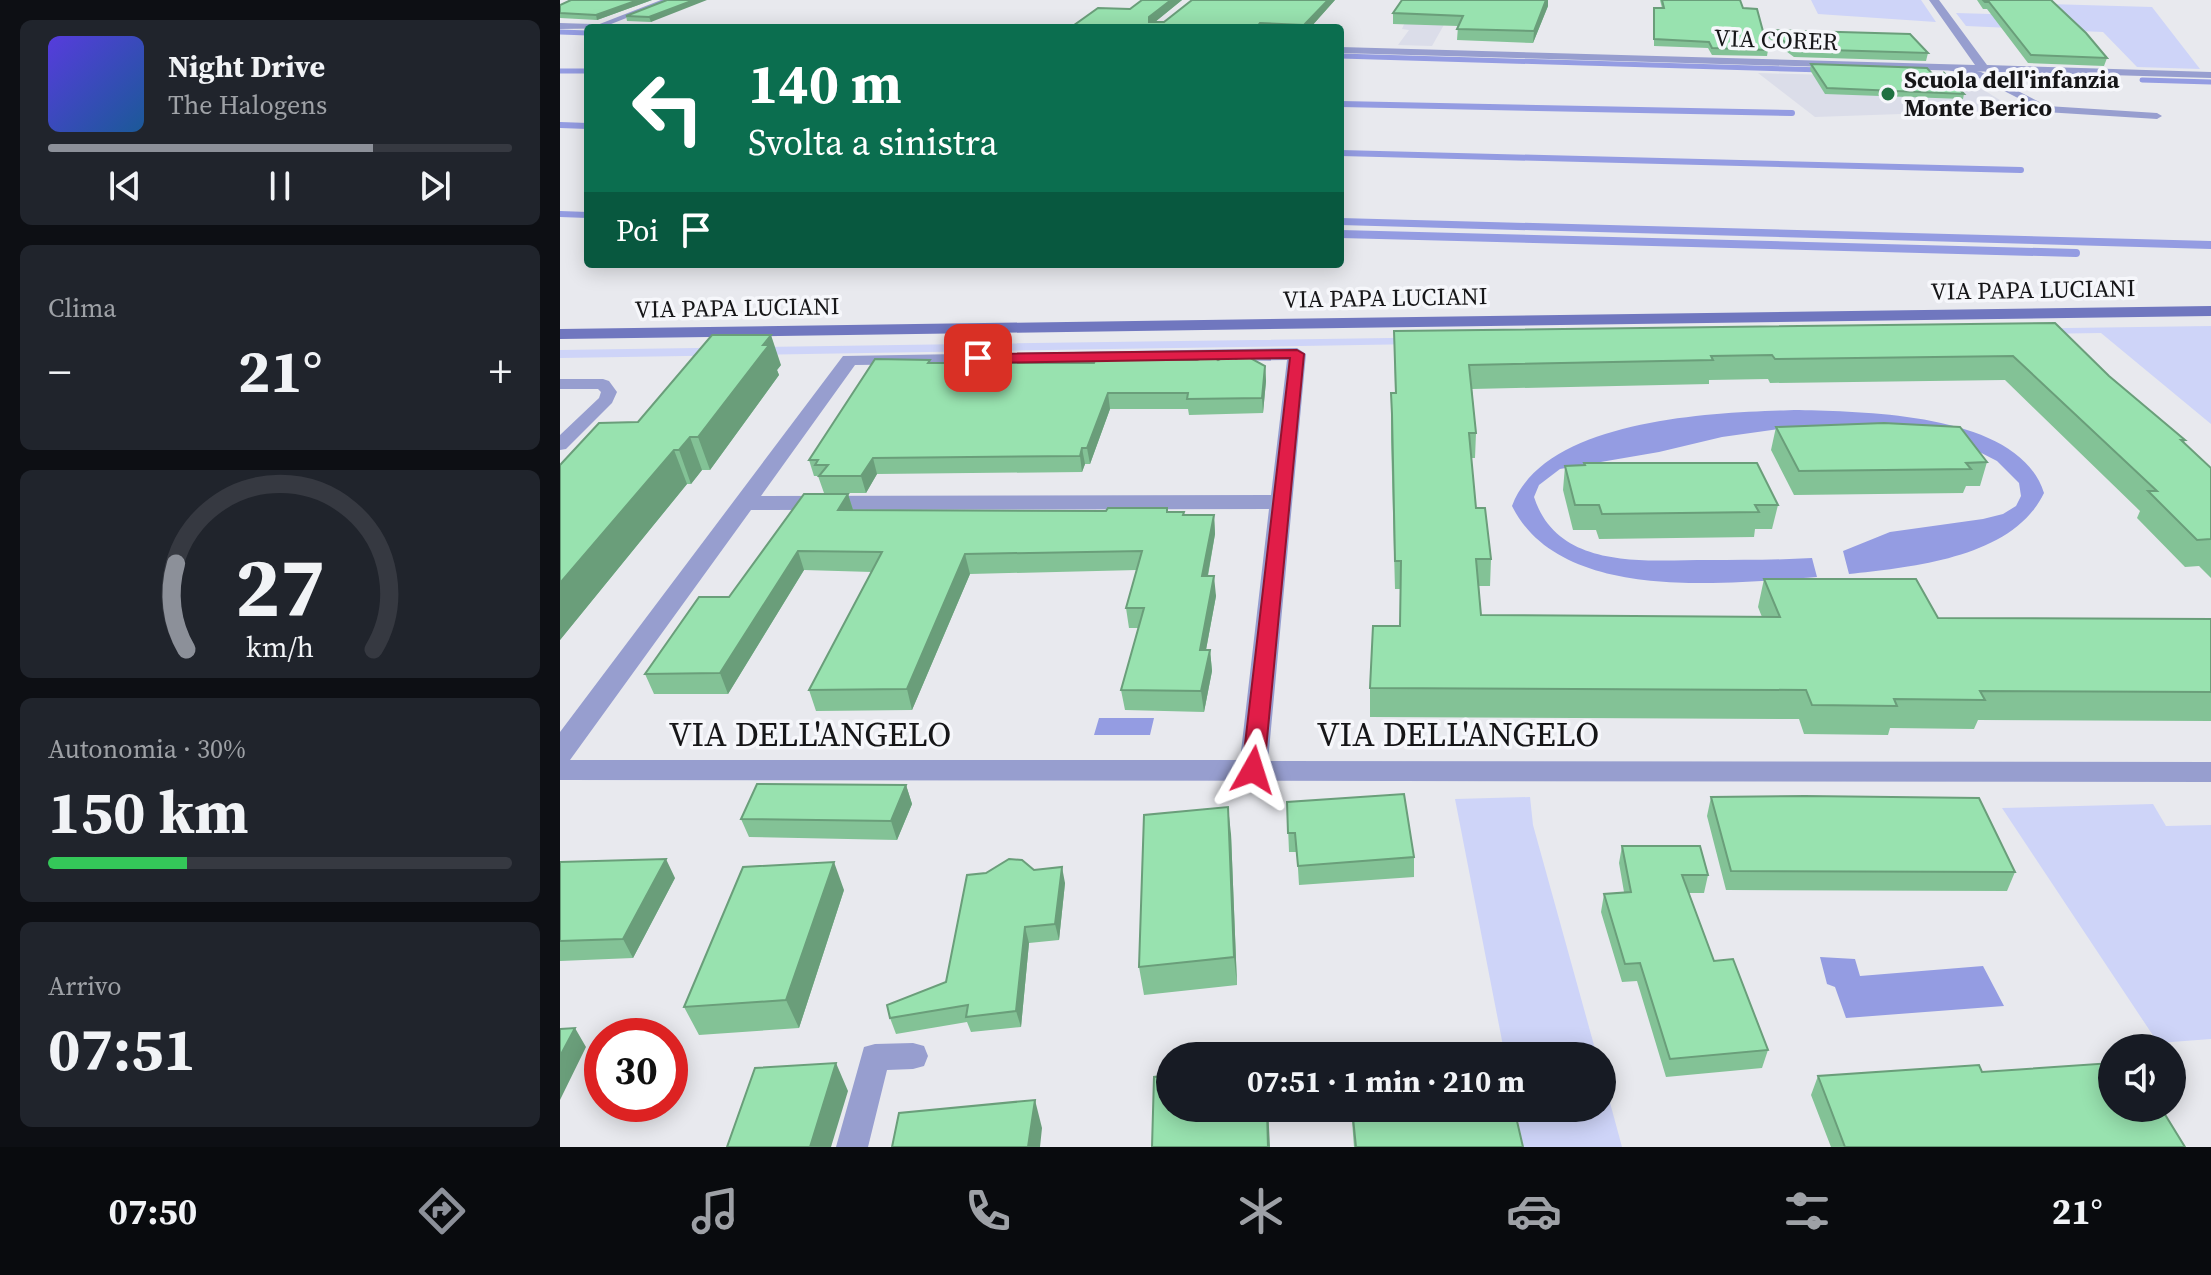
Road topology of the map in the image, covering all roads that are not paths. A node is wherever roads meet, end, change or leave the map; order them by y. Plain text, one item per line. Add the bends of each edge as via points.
1 (668, 0) edge
2 (1934, 0) edge
3 (604, 24) edge
4 (560, 26) edge
5 (584, 27) edge
6 (1344, 50) edge
7 (1927, 67) junction
8 (2011, 69) junction
9 (1981, 71) junction
10 (2211, 75) edge
11 (1937, 77) edge
12 (2000, 78) junction
13 (2007, 88) junction
14 (2123, 108) dead end
15 (2136, 115) junction
16 (2157, 116) dead end
17 (2211, 297) edge
18 (2211, 311) edge
19 (560, 319) edge
20 (560, 334) edge
21 (560, 384) edge
22 (560, 445) edge
23 (1282, 502) junction
24 (747, 503) junction
25 (560, 753) edge
26 (560, 770) edge
27 (1253, 770) junction
28 (2211, 772) edge
29 (913, 1056) dead end
30 (852, 1147) edge

1 - 3 lane
2 - 9 street
4 - 5 street
6 - 7 street, VIA CORER
7 - 9 street, VIA CORER
7 - 11 lane
8 - 9 street, VIA CORER
8 - 10 street, VIA CORER
8 - 12 lane
9 - 12 lane
9 - 13 lane
12 - 13 lane
13 - 15 lane via 2044,114
14 - 15 lane
15 - 16 lane
17 - 19 main road, VIA PAPA LUCIANI
18 - 20 main road, VIA PAPA LUCIANI
21 - 22 lane via 591,382 603,384 609,392
23 - 24 street
23 - 24 street via 1297,354 850,360
23 - 27 street
24 - 25 street
26 - 27 street, VIA DELL'ANGELO
27 - 28 street, VIA DELL'ANGELO
29 - 30 lane via 875,1057

